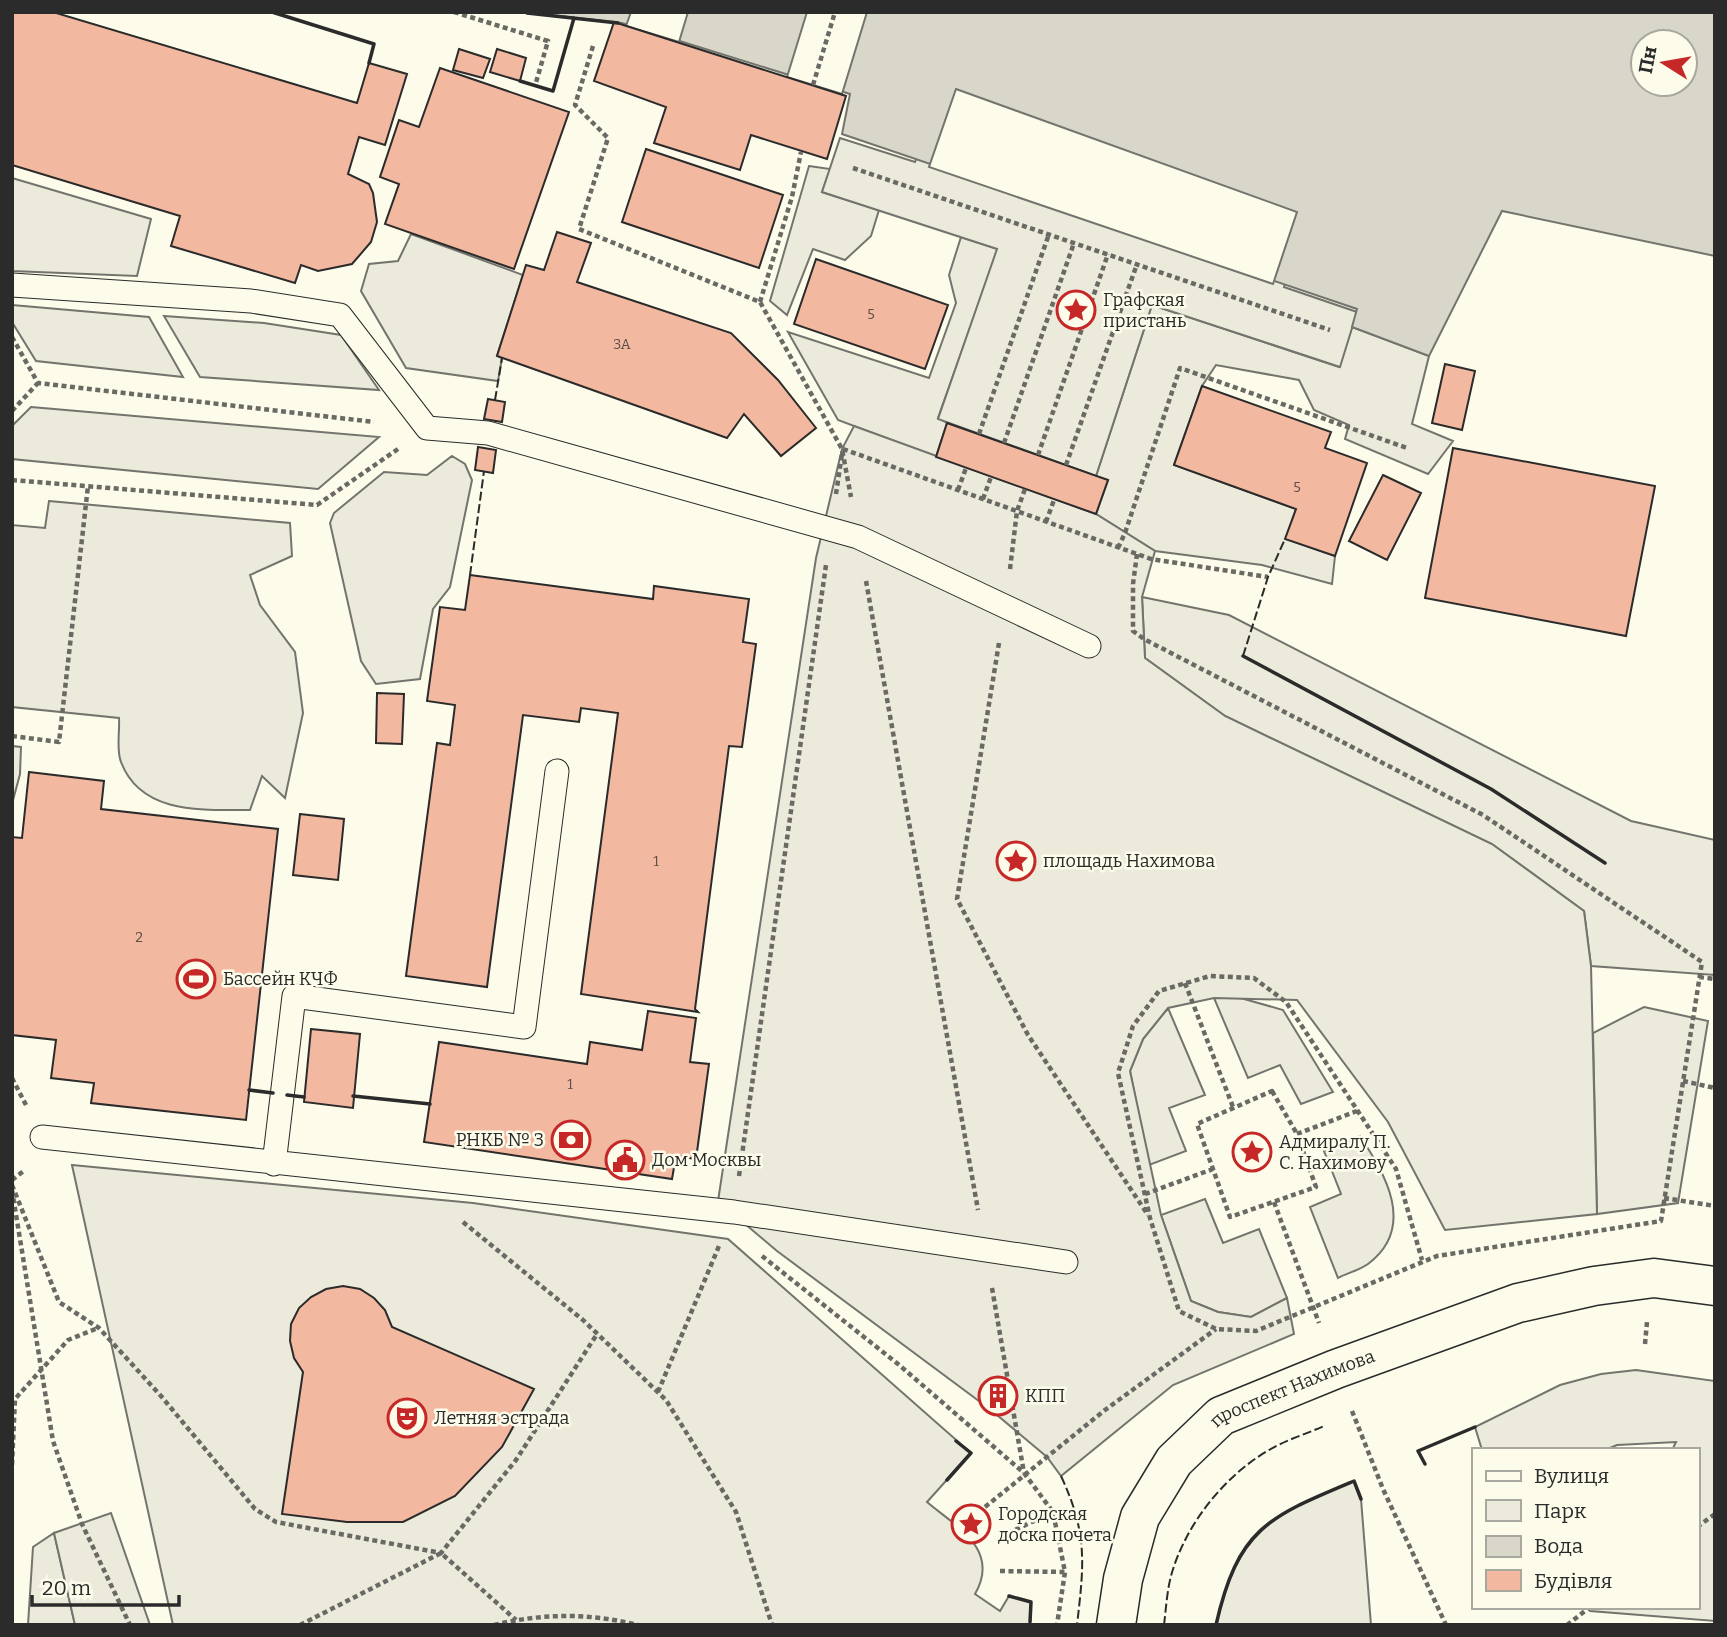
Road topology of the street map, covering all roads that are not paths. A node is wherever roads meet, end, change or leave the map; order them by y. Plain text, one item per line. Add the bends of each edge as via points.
1 (12, 285) edge
2 (1089, 646) dead end
3 (558, 771) dead end
4 (42, 1137) dead end
5 (274, 1164) junction
6 (1066, 1262) dead end
7 (1715, 1286) edge
8 (1116, 1625) edge

1 - 2 lane via 251,301 340,315 427,428 488,433 859,537
3 - 5 lane via 524,1027 294,996
4 - 5 lane
5 - 6 lane
7 - 8 main road, проспект Нахимова via 1654,1278 1518,1303 1221,1416 1174,1461 1140,1517 1122,1579

